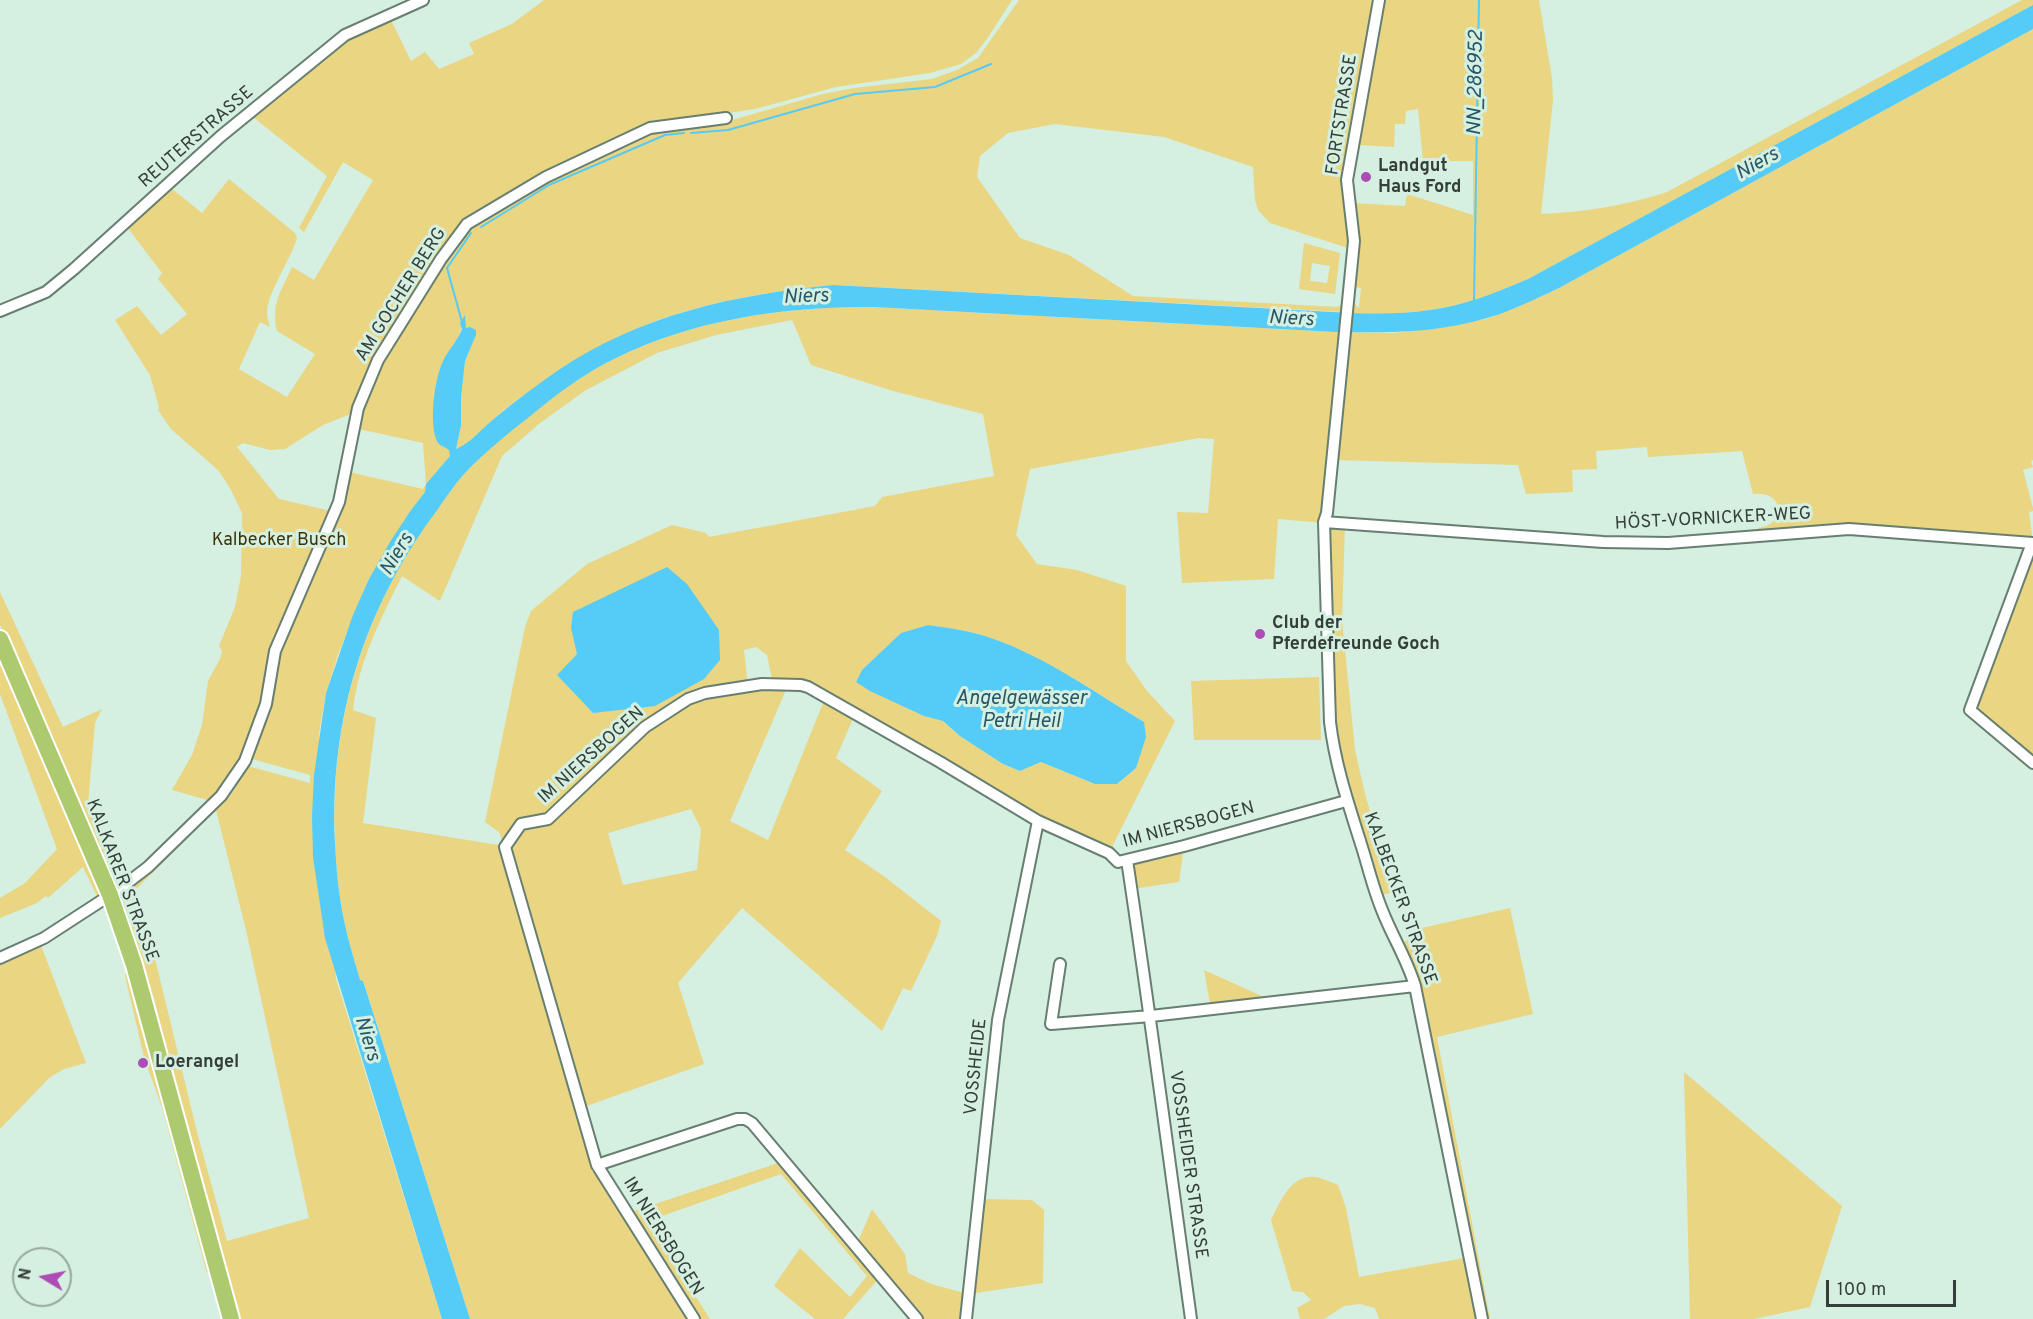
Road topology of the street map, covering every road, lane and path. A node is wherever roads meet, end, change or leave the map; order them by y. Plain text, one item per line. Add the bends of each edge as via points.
1 (423, 0) edge
2 (1379, 0) edge
3 (726, 118) dead end
4 (0, 311) edge
5 (1324, 522) junction
6 (2032, 543) edge
7 (0, 639) edge
8 (2033, 763) edge
9 (1346, 801) junction
10 (1038, 821) junction
11 (1127, 860) junction
12 (110, 895) junction
13 (0, 958) edge
14 (1060, 964) dead end
15 (1415, 987) junction
16 (1151, 1016) junction
17 (597, 1165) junction
18 (231, 1319) edge
19 (694, 1319) edge
20 (917, 1319) edge
21 (966, 1319) edge
22 (1191, 1319) edge
23 (1482, 1319) edge

1 - 4 street, REUTERSTRASSE via 345,35 221,136 74,270 46,292
2 - 5 street, FORTSTRASSE via 1347,180 1354,241
3 - 12 street, AM GOCHER BERG via 650,128 546,177 467,224 378,360 358,408 339,502 275,651 266,704 245,761 221,796 148,867
5 - 6 street, HÖST-VORNICKER-WEG via 1603,542 1668,543 1849,529
5 - 9 street, KALBECKER STRASSE via 1330,722
6 - 8 street, HÖST-VORNICKER-WEG via 1970,710
7 - 12 main road, KALKARER STRASSE
9 - 11 street, IM NIERSBOGEN
9 - 15 street, KALBECKER STRASSE via 1383,914
10 - 11 street, IM NIERSBOGEN via 1109,853 1118,862
10 - 17 street, IM NIERSBOGEN via 801,685 762,684 705,693 678,704 645,727 548,819 521,824 505,847
10 - 21 street, VOSSHEIDE via 998,1020
11 - 16 street, VOSSHEIDER STRASSE
12 - 13 street, AM GOCHER BERG via 44,938
12 - 18 main road, KALKARER STRASSE via 134,965
14 - 16 street via 1051,1024
15 - 16 street
15 - 23 street, KALBECKER STRASSE
16 - 22 street, VOSSHEIDER STRASSE
17 - 19 street, IM NIERSBOGEN
17 - 20 street via 744,1119 752,1123

